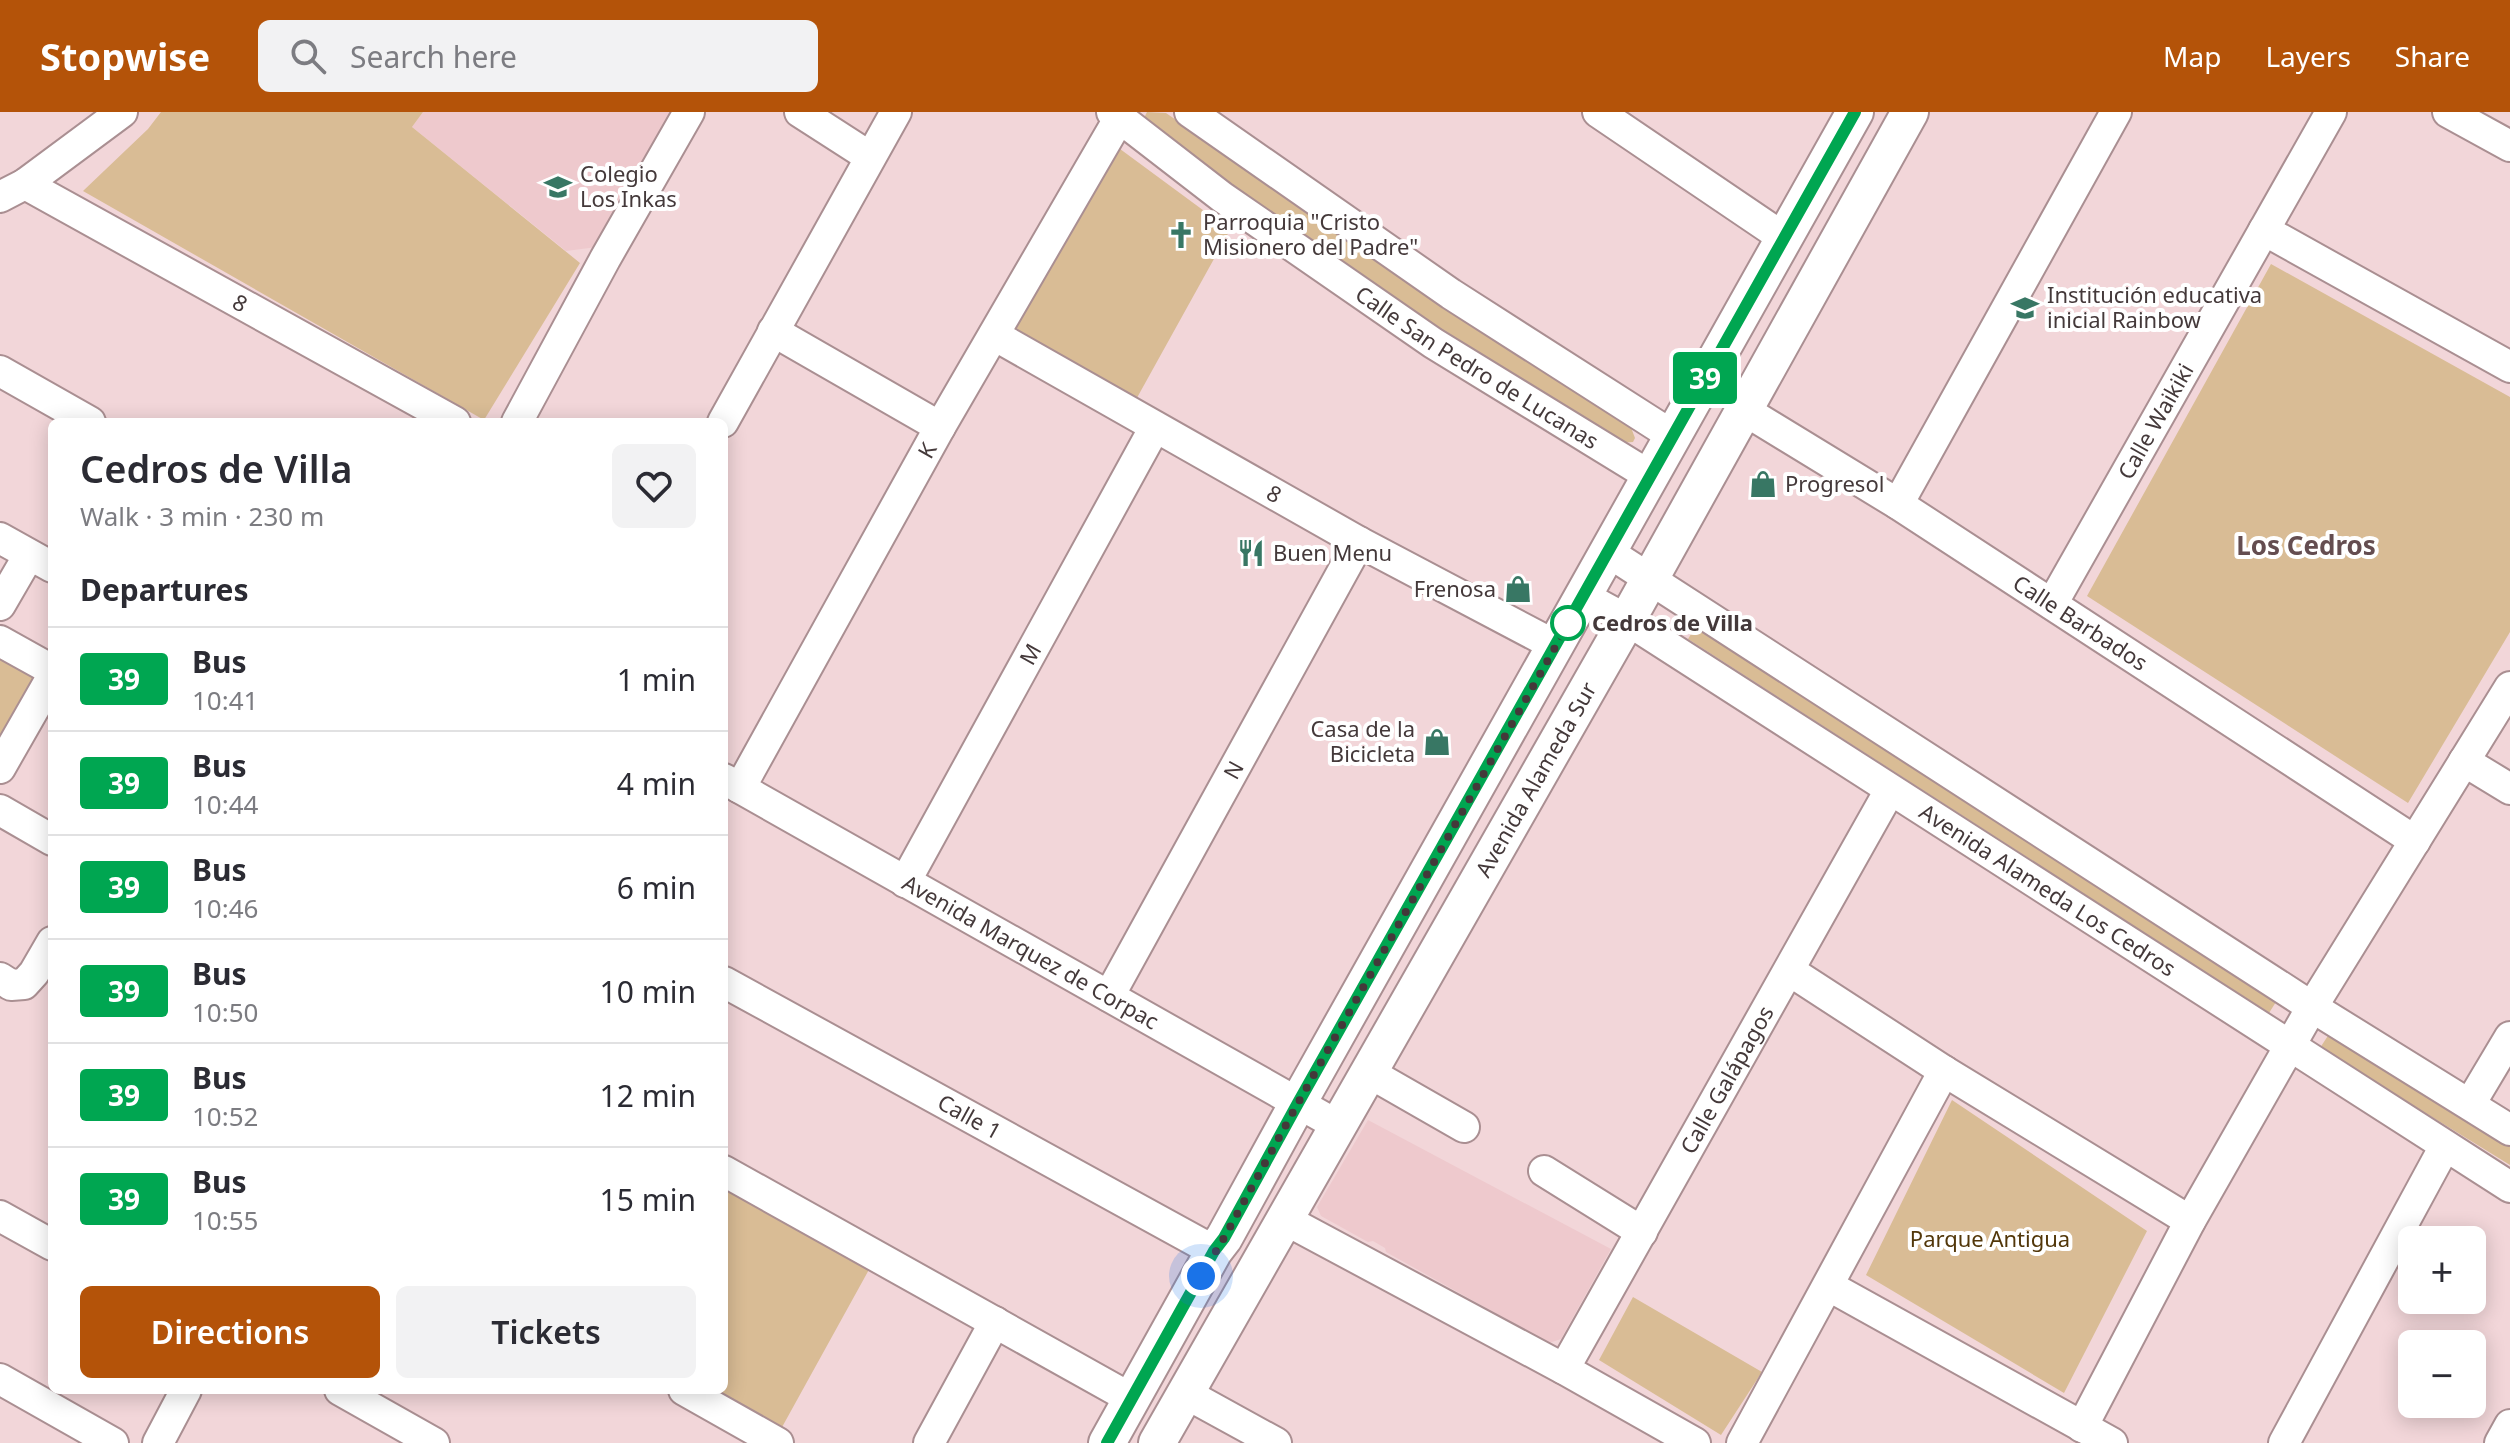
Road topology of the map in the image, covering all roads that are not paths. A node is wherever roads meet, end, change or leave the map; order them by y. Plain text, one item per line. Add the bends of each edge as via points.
1 (122, 112) edge
2 (689, 112) edge
3 (800, 112) edge
4 (896, 112) edge
5 (1190, 112) edge
6 (1598, 112) edge
7 (1855, 112) edge
8 (1910, 112) edge
9 (2116, 112) edge
10 (2331, 112) edge
11 (2448, 112) edge
12 (1116, 115) edge
13 (2510, 146) edge
14 (870, 157) junction
15 (12, 190) edge
16 (2264, 230) junction
17 (1784, 238) junction
18 (773, 331) junction
19 (994, 335) junction
20 (2510, 367) edge
21 (0, 371) edge
22 (1744, 410) junction
23 (83, 418) edge
24 (447, 418) edge
25 (519, 418) edge
26 (725, 418) edge
27 (940, 427) junction
28 (1155, 427) junction
29 (1673, 436) junction
30 (1650, 476) junction
31 (1898, 504) junction
32 (0, 538) edge
33 (1359, 542) junction
34 (1608, 552) junction
35 (41, 561) edge
36 (1651, 579) junction
37 (1583, 596) junction
38 (2052, 604) junction
39 (0, 605) edge
40 (1627, 620) junction
41 (0, 641) edge
42 (1556, 646) junction
43 (48, 668) edge
44 (48, 684) edge
45 (2510, 687) edge
46 (2464, 761) junction
47 (0, 768) edge
48 (732, 784) edge
49 (2510, 789) edge
50 (1890, 790) junction
51 (0, 810) edge
52 (48, 838) edge
53 (2415, 841) junction
54 (905, 882) junction
55 (48, 949) edge
56 (1790, 971) junction
57 (0, 978) edge
58 (728, 984) edge
59 (1109, 996) junction
60 (2312, 1007) junction
61 (2510, 1037) edge
62 (2290, 1045) junction
63 (1944, 1071) junction
64 (1368, 1072) junction
65 (1298, 1103) junction
66 (2470, 1104) junction
67 (1337, 1125) junction
68 (1464, 1127) dead end
69 (2510, 1130) edge
70 (2445, 1146) junction
71 (1544, 1171) dead end
72 (728, 1173) edge
73 (2510, 1187) edge
74 (0, 1216) edge
75 (1284, 1219) junction
76 (2190, 1221) junction
77 (1642, 1232) junction
78 (48, 1243) edge
79 (1214, 1251) junction
80 (1829, 1286) junction
81 (995, 1322) junction
82 (1564, 1369) junction
83 (0, 1379) edge
84 (1185, 1393) junction
85 (184, 1394) edge
86 (356, 1394) edge
87 (691, 1394) edge
88 (1132, 1399) junction
89 (2510, 1425) edge
90 (2082, 1427) junction
91 (113, 1443) edge
92 (158, 1443) edge
93 (434, 1443) edge
94 (778, 1443) edge
95 (929, 1443) edge
96 (1107, 1443) edge
97 (1157, 1443) edge
98 (1276, 1443) edge
99 (1695, 1443) edge
100 (1742, 1443) edge
101 (2112, 1443) edge
102 (2284, 1443) edge
103 (2500, 1443) edge

1 - 15 street
2 - 25 street
3 - 14 street
4 - 14 street
5 - 29 street, Calle San Pedro de Lucanas via 1451,294
6 - 17 street
7 - 17 main road
8 - 22 main road, Avenida Alameda Sur
9 - 31 street
10 - 16 street, Calle Waikiki
11 - 13 street
12 - 19 street, K
12 - 30 street, Calle San Pedro de Lucanas via 1222,197 1433,343
14 - 18 street
15 - 24 street, 8
16 - 20 street
16 - 38 street, Calle Waikiki
17 - 29 main road
18 - 26 street
18 - 27 street
19 - 27 street, K
19 - 28 street, 8
21 - 23 street
22 - 31 street, Calle Barbados
22 - 36 main road, Avenida Alameda Sur
27 - 48 street, K
28 - 33 street, 8
28 - 54 street, M
29 - 30 main road
30 - 34 main road
31 - 38 street, Calle Barbados
32 - 35 street
33 - 42 street, 8
33 - 59 street, N
34 - 36 street
34 - 37 main road
35 - 39 street
36 - 40 main road, Avenida Alameda Sur
36 - 60 street
37 - 40 street, Avenida Alameda Los Cedros
37 - 42 main road
38 - 53 street, Calle Barbados
40 - 50 street, Avenida Alameda Los Cedros
40 - 64 main road, Avenida Alameda Sur
41 - 43 street
42 - 65 main road
44 - 47 street
45 - 46 street
46 - 49 street
46 - 53 street
48 - 54 street, Avenida Marquez de Corpac
50 - 56 street, Calle Galápagos
50 - 62 street, Avenida Alameda Los Cedros
51 - 52 street
53 - 60 street
54 - 59 street, Avenida Marquez de Corpac
55 - 57 street via 24,984 11,985
56 - 63 street
56 - 77 street, Calle Galápagos
58 - 79 street, Calle 1
59 - 65 street, Avenida Marquez de Corpac
60 - 62 street
60 - 66 street
61 - 66 street
62 - 70 street, Avenida Alameda Los Cedros
62 - 76 street
63 - 76 street
63 - 80 street
64 - 67 main road, Avenida Alameda Sur
64 - 68 street
65 - 67 street, Avenida Marquez de Corpac
65 - 79 main road
66 - 69 street
67 - 75 main road, Avenida Alameda Sur
70 - 73 street, Avenida Alameda Los Cedros
70 - 102 street
71 - 77 street
72 - 81 street
74 - 78 street
75 - 82 street
75 - 84 main road, Avenida Alameda Sur
76 - 90 street
77 - 82 street, Calle Galápagos
79 - 88 main road
80 - 90 street
80 - 100 street
81 - 88 street
81 - 95 street
82 - 99 street
83 - 91 street
84 - 97 main road, Avenida Alameda Sur
84 - 98 street
85 - 92 street
86 - 93 street
87 - 94 street
88 - 96 main road
89 - 103 street
90 - 101 street

